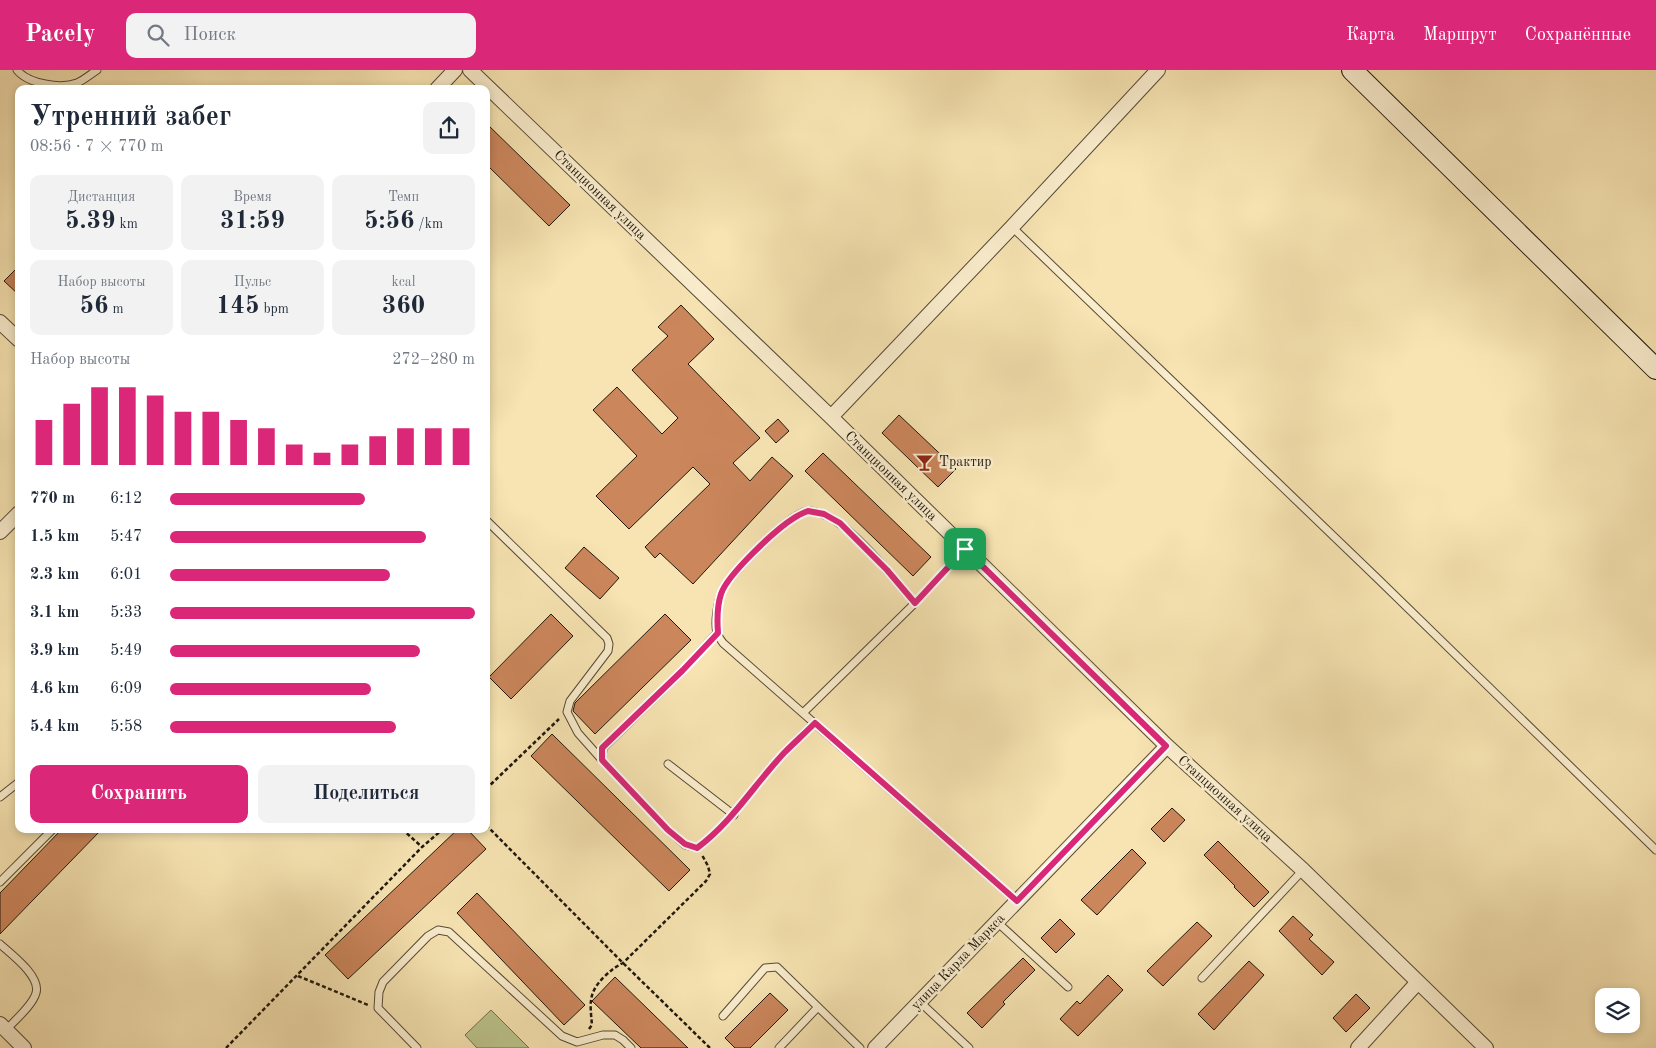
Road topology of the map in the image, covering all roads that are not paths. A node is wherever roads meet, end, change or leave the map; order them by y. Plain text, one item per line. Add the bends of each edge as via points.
1 (17, 70) edge
2 (97, 70) edge
3 (455, 70) edge
4 (470, 70) edge
5 (1158, 70) edge
6 (1352, 70) edge
7 (45, 85) edge
8 (57, 85) edge
9 (441, 85) edge
10 (486, 85) edge
11 (490, 89) edge
12 (1012, 227) junction
13 (2, 326) edge
14 (15, 337) edge
15 (1656, 369) edge
16 (831, 417) junction
17 (15, 517) edge
18 (490, 524) edge
19 (0, 532) edge
20 (965, 549) junction
21 (915, 603) junction
22 (718, 633) junction
23 (803, 713) junction
24 (815, 723) junction
25 (1166, 746) junction
26 (602, 760) junction
27 (668, 764) dead end
28 (15, 785) edge
29 (0, 797) edge
30 (734, 815) junction
31 (49, 833) edge
32 (1656, 850) edge
33 (1303, 870) junction
34 (0, 882) edge
35 (1017, 901) junction
36 (997, 922) junction
37 (0, 944) edge
38 (1202, 978) dead end
39 (1418, 982) junction
40 (1068, 987) dead end
41 (920, 1002) junction
42 (818, 1007) junction
43 (723, 1016) dead end
44 (3, 1027) edge
45 (24, 1048) edge
46 (416, 1048) edge
47 (631, 1048) edge
48 (779, 1048) edge
49 (860, 1048) edge
50 (875, 1048) edge
51 (969, 1048) edge
52 (1358, 1048) edge
53 (1486, 1048) edge

1 - 7 lane
2 - 8 lane via 76,83
3 - 9 street
4 - 10 street, Станционная улица
5 - 12 street
6 - 15 main road
11 - 16 street, Станционная улица
12 - 16 street
12 - 32 lane
13 - 14 street
16 - 20 street, Станционная улица
17 - 19 street
18 - 26 lane via 607,638 608,651 570,701 567,712 578,732
20 - 21 lane
20 - 25 street, Станционная улица
21 - 22 lane via 840,523 824,514 808,511 792,518 766,540 729,579 721,593
21 - 23 lane
22 - 23 lane via 723,643
22 - 26 lane via 602,748
23 - 24 lane
24 - 30 lane via 783,754
24 - 35 lane
25 - 33 street, Станционная улица
25 - 35 street, улица Карла Маркса
26 - 30 lane via 685,844 697,848
27 - 30 lane
28 - 29 lane
31 - 34 lane
33 - 38 lane
33 - 39 street, Станционная улица
35 - 36 street, улица Карла Маркса
36 - 40 lane
36 - 41 street, улица Карла Маркса
37 - 44 lane via 36,980 36,993 29,1005
39 - 52 street
39 - 53 street, Станционная улица
41 - 50 street, улица Карла Маркса
41 - 51 lane
42 - 43 lane via 777,967 771,966 765,968
42 - 48 lane
42 - 49 lane
44 - 45 street
46 - 47 lane via 378,1008 378,992 383,982 428,936 438,930 449,932 562,1036 577,1042 615,1035

